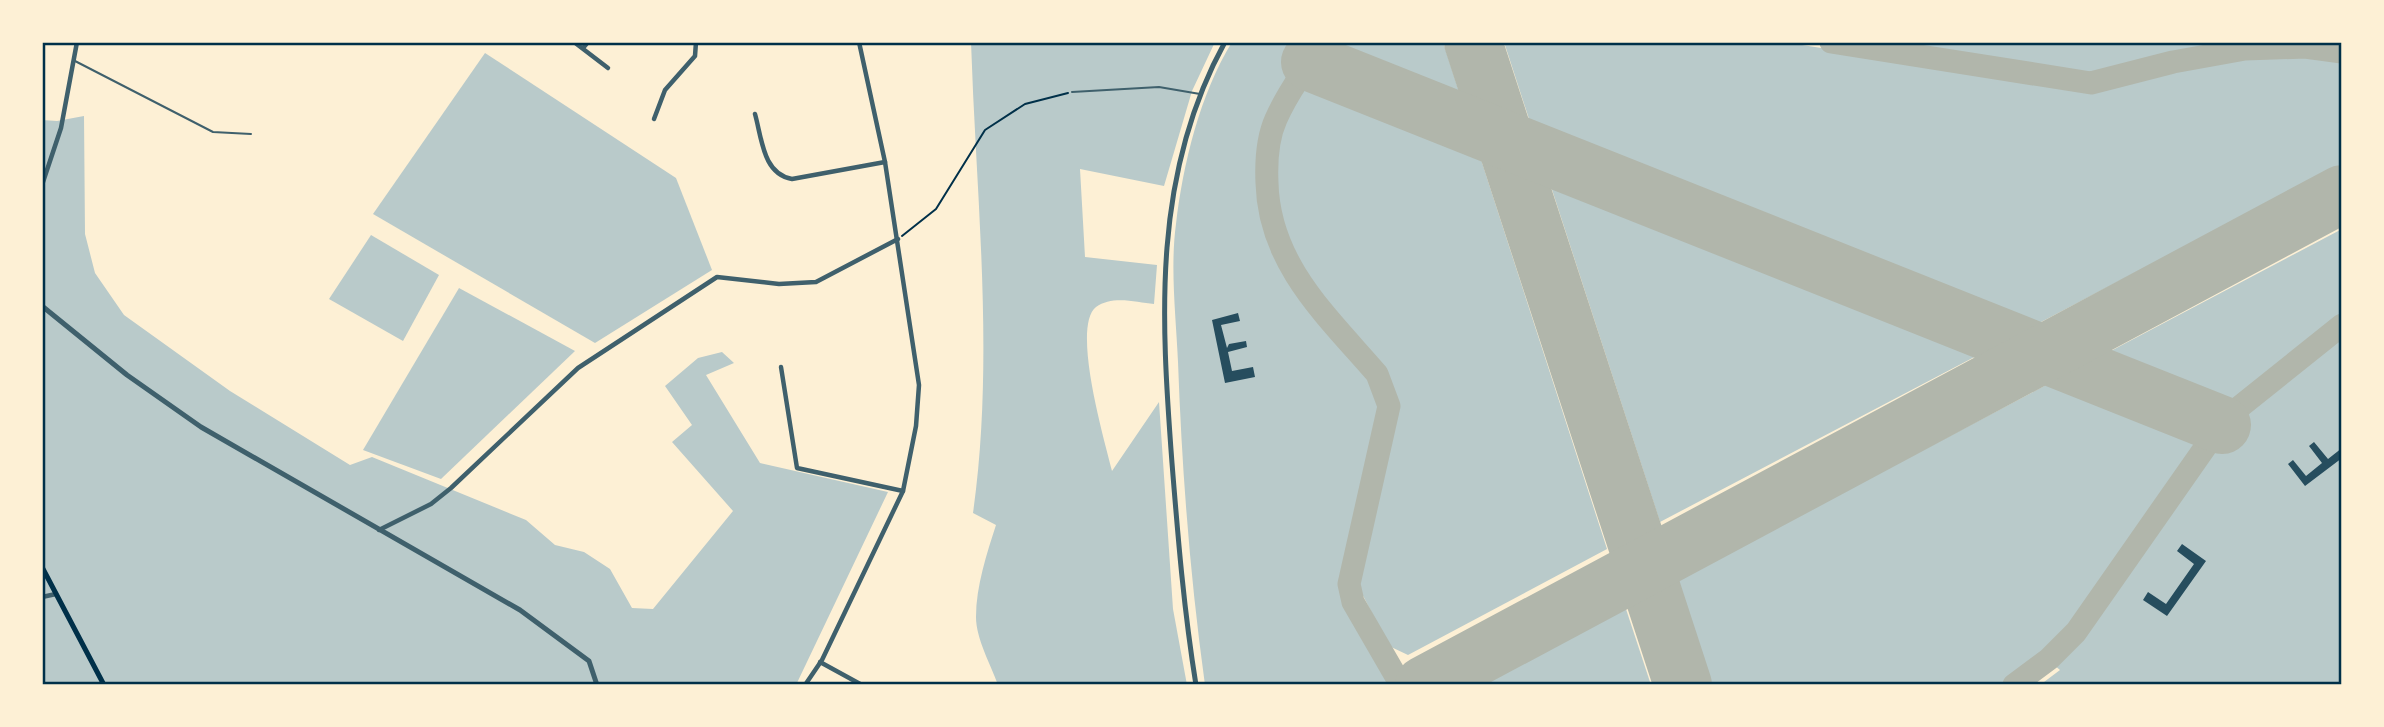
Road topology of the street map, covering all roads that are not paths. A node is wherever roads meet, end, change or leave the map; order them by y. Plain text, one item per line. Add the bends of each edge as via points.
1 (77, 42) edge
2 (574, 42) edge
3 (588, 42) edge
4 (696, 42) edge
5 (829, 42) edge
6 (851, 42) edge
7 (859, 42) edge
8 (1225, 42) edge
9 (583, 48) junction
10 (75, 61) junction
11 (608, 68) dead end
12 (1073, 92) road end
13 (1200, 94) junction
14 (755, 114) dead end
15 (654, 119) dead end
16 (251, 134) dead end
17 (885, 162) junction
18 (42, 185) edge
19 (898, 239) junction
20 (42, 306) edge
21 (781, 367) dead end
22 (903, 491) junction
23 (379, 530) junction
24 (42, 567) edge
25 (56, 594) junction
26 (42, 597) edge
27 (820, 662) junction
28 (104, 685) edge
29 (597, 685) edge
30 (805, 685) edge
31 (862, 685) edge
32 (1196, 685) edge

1 - 10 street
2 - 9 street
3 - 9 street
4 - 15 street via 695,56 665,90
5 - 6 street
7 - 17 street
8 - 13 street
9 - 11 street
10 - 16 lane via 213,132
10 - 18 street via 61,128
12 - 13 lane via 1160,87
13 - 32 street via 1172,193 1164,266 1180,571
14 - 17 street via 770,167 778,177 792,179
17 - 19 street
19 - 22 street via 919,384
19 - 23 street via 816,282 779,284 717,277 578,368 451,488 431,504
20 - 23 street via 176,411
21 - 22 street via 797,468
22 - 27 street
23 - 29 street via 520,610 589,661
24 - 25 main road
25 - 26 street
25 - 28 main road
27 - 30 street
27 - 31 street

